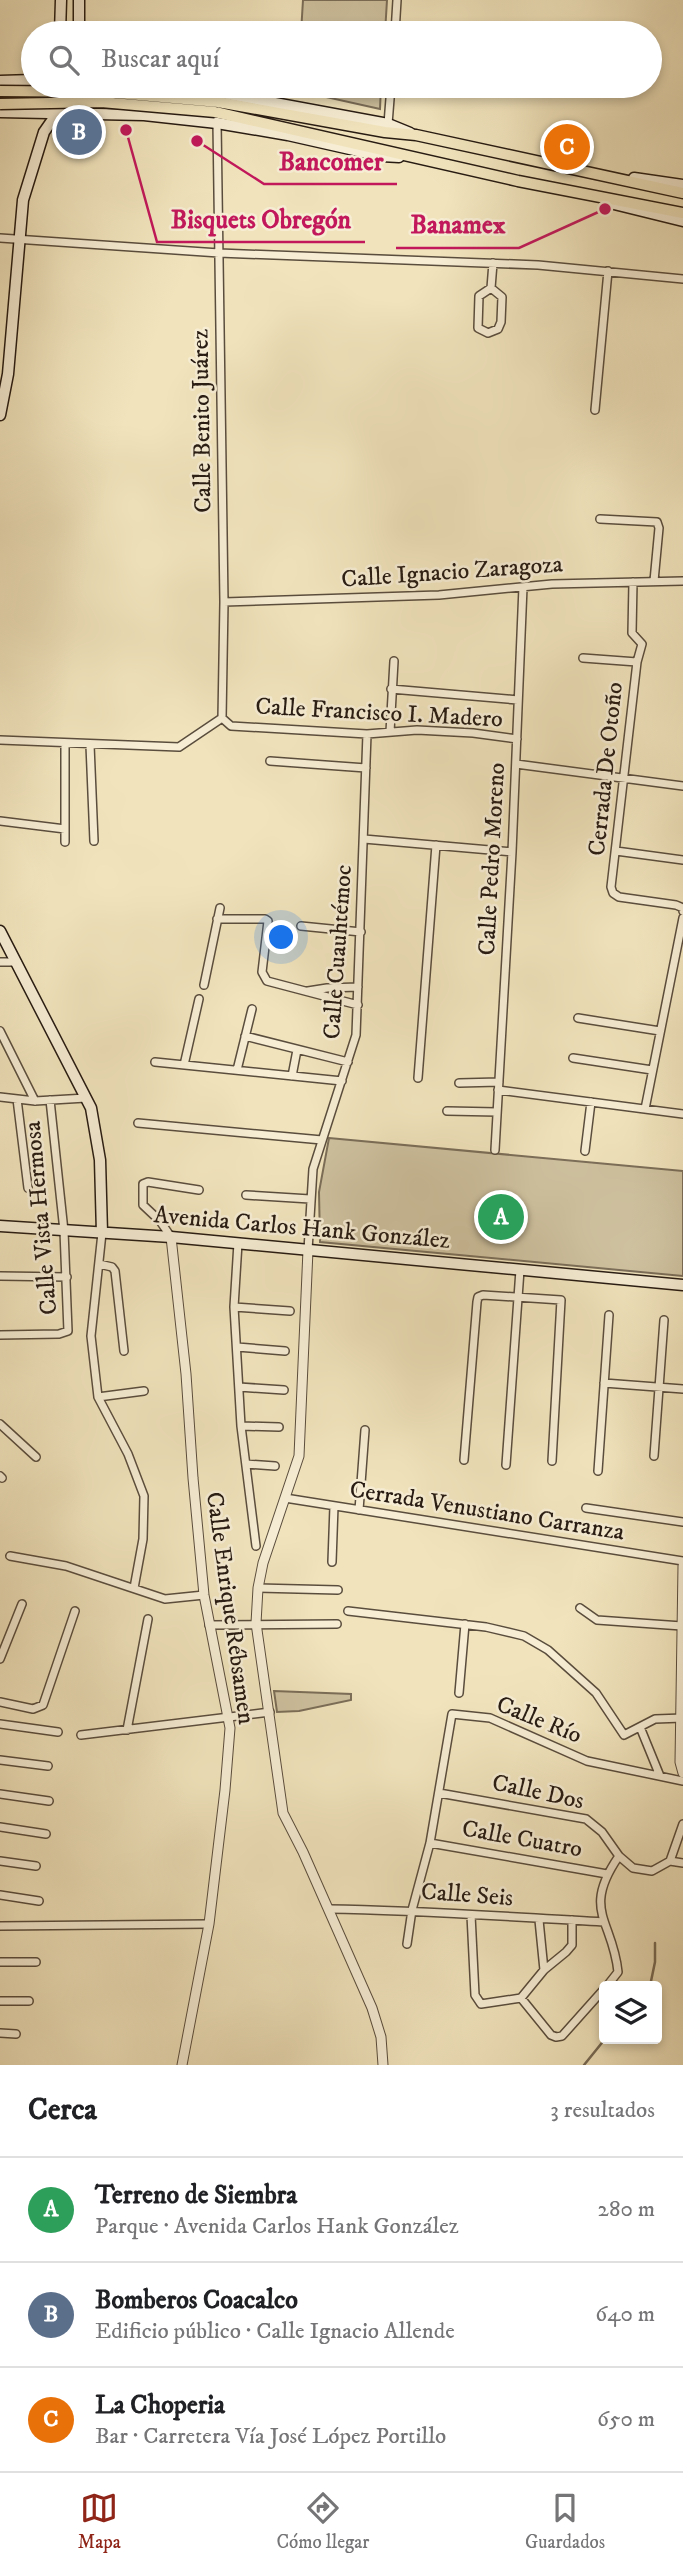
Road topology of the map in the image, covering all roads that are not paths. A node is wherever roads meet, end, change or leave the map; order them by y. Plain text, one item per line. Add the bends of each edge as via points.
1 (61, 0) edge
2 (79, 0) edge
3 (397, 0) edge
4 (60, 21) edge
5 (79, 21) edge
6 (396, 21) edge
7 (21, 80) edge
8 (0, 81) edge
9 (0, 92) edge
10 (21, 92) edge
11 (59, 98) edge
12 (68, 98) edge
13 (115, 98) edge
14 (139, 98) edge
15 (248, 98) edge
16 (390, 98) edge
17 (0, 104) edge
18 (60, 111) junction
19 (0, 112) edge
20 (217, 112) junction
21 (127, 113) junction
22 (388, 124) junction
23 (416, 135) junction
24 (681, 190) edge
25 (571, 191) junction
26 (679, 212) edge
27 (683, 221) edge
28 (0, 238) edge
29 (19, 240) junction
30 (219, 253) junction
31 (493, 263) junction
32 (608, 271) junction
33 (683, 279) edge
34 (491, 288) junction
35 (4, 363) edge
36 (595, 410) dead end
37 (0, 415) edge
38 (600, 519) dead end
39 (654, 581) junction
40 (683, 581) edge
41 (633, 582) junction
42 (523, 587) junction
43 (224, 602) junction
44 (583, 658) dead end
45 (394, 661) dead end
46 (637, 662) junction
47 (391, 689) junction
48 (518, 700) junction
49 (222, 718) junction
50 (390, 732) junction
51 (367, 734) junction
52 (517, 739) junction
53 (0, 740) edge
54 (65, 743) junction
55 (90, 745) junction
56 (270, 761) dead end
57 (516, 764) junction
58 (366, 768) junction
59 (625, 778) junction
60 (683, 786) edge
61 (0, 821) edge
62 (65, 829) junction
63 (363, 839) junction
64 (93, 841) dead end
65 (65, 842) dead end
66 (436, 845) junction
67 (512, 852) junction
68 (616, 852) junction
69 (683, 860) edge
70 (220, 908) dead end
71 (683, 909) edge
72 (683, 918) edge
73 (217, 919) junction
74 (301, 926) dead end
75 (0, 931) edge
76 (361, 932) junction
77 (0, 962) edge
78 (18, 962) junction
79 (204, 985) dead end
80 (358, 987) junction
81 (307, 991) junction
82 (199, 999) dead end
83 (358, 1005) junction
84 (252, 1009) dead end
85 (578, 1018) dead end
86 (0, 1031) edge
87 (660, 1031) junction
88 (245, 1036) junction
89 (297, 1050) junction
90 (573, 1058) dead end
91 (155, 1062) dead end
92 (348, 1062) junction
93 (184, 1065) junction
94 (237, 1070) junction
95 (652, 1070) junction
96 (292, 1076) junction
97 (418, 1078) dead end
98 (342, 1081) junction
99 (459, 1083) dead end
100 (498, 1086) junction
101 (0, 1097) edge
102 (86, 1098) junction
103 (17, 1099) junction
104 (50, 1100) junction
105 (35, 1101) junction
106 (591, 1102) junction
107 (645, 1109) junction
108 (447, 1111) dead end
109 (497, 1112) junction
110 (683, 1114) edge
111 (138, 1123) dead end
112 (322, 1140) junction
113 (495, 1150) dead end
114 (585, 1151) dead end
115 (28, 1188) dead end
116 (199, 1190) dead end
117 (246, 1195) dead end
118 (310, 1199) junction
119 (0, 1226) edge
120 (64, 1231) junction
121 (102, 1233) junction
122 (172, 1237) junction
123 (238, 1243) junction
124 (308, 1250) junction
125 (99, 1264) junction
126 (520, 1270) junction
127 (0, 1276) edge
128 (67, 1277) junction
129 (683, 1285) edge
130 (518, 1298) junction
131 (234, 1307) junction
132 (290, 1311) dead end
133 (609, 1315) dead end
134 (664, 1320) dead end
135 (0, 1335) edge
136 (237, 1347) junction
137 (124, 1351) dead end
138 (285, 1351) dead end
139 (604, 1384) junction
140 (239, 1387) junction
141 (659, 1387) junction
142 (683, 1389) edge
143 (284, 1390) dead end
144 (144, 1391) dead end
145 (98, 1398) junction
146 (0, 1424) edge
147 (241, 1426) junction
148 (279, 1427) dead end
149 (365, 1430) dead end
150 (654, 1456) dead end
151 (36, 1457) dead end
152 (464, 1460) dead end
153 (552, 1461) dead end
154 (246, 1464) junction
155 (506, 1465) dead end
156 (275, 1466) dead end
157 (598, 1471) dead end
158 (285, 1498) junction
159 (334, 1506) junction
160 (586, 1508) dead end
161 (359, 1510) junction
162 (683, 1522) edge
163 (256, 1546) dead end
164 (9, 1556) dead end
165 (332, 1562) dead end
166 (683, 1564) edge
167 (134, 1588) junction
168 (258, 1588) junction
169 (338, 1590) dead end
170 (204, 1595) junction
171 (22, 1604) dead end
172 (580, 1608) dead end
173 (75, 1611) dead end
174 (348, 1611) dead end
175 (148, 1619) dead end
176 (256, 1623) junction
177 (337, 1623) dead end
178 (465, 1624) junction
179 (209, 1625) junction
180 (682, 1626) edge
181 (0, 1659) edge
182 (458, 1693) dead end
183 (0, 1702) edge
184 (270, 1712) junction
185 (229, 1715) junction
186 (682, 1718) edge
187 (0, 1724) edge
188 (640, 1727) junction
189 (127, 1730) junction
190 (58, 1732) dead end
191 (81, 1735) dead end
192 (0, 1760) edge
193 (48, 1766) dead end
194 (683, 1773) edge
195 (660, 1776) junction
196 (683, 1781) edge
197 (439, 1793) junction
198 (0, 1794) edge
199 (49, 1801) dead end
200 (683, 1824) edge
201 (0, 1827) edge
202 (46, 1833) dead end
203 (430, 1843) junction
204 (619, 1856) junction
205 (0, 1861) edge
206 (670, 1861) junction
207 (683, 1863) edge
208 (36, 1866) dead end
209 (607, 1874) junction
210 (0, 1895) edge
211 (39, 1901) dead end
212 (329, 1909) junction
213 (412, 1910) junction
214 (471, 1915) junction
215 (539, 1920) junction
216 (572, 1920) junction
217 (603, 1922) junction
218 (209, 1924) junction
219 (0, 1926) edge
220 (407, 1944) dead end
221 (0, 1962) edge
222 (36, 1962) dead end
223 (544, 1970) junction
224 (611, 1981) edge
225 (599, 1996) edge
226 (522, 1998) junction
227 (0, 2001) edge
228 (29, 2001) dead end
229 (0, 2034) edge
230 (16, 2034) dead end
231 (182, 2065) edge
232 (383, 2065) edge

1 - 4 main road
2 - 5 main road
3 - 6 street
7 - 8 main road
9 - 10 main road, bridge
11 - 18 main road
12 - 18 main road
13 - 21 main road
14 - 20 main road, bridge
15 - 22 main road
16 - 22 street
17 - 20 main road, bridge via 101,102
18 - 19 main road
18 - 21 main road
18 - 29 main road via 44,132 32,164
20 - 21 main road
20 - 23 main road
20 - 25 main road
20 - 30 street, Calle Benito Juárez
22 - 23 main road
23 - 24 main road
25 - 26 main road
25 - 27 main road
28 - 29 street
29 - 30 street
29 - 35 main road
30 - 31 street
30 - 43 street, Calle Benito Juárez
31 - 32 street
31 - 34 street
32 - 33 street
32 - 36 street
34 - 34 street via 479,296 477,323 488,332 502,322 502,297
35 - 37 main road
38 - 39 street via 657,522
39 - 40 street, Calle Ignacio Zaragoza
39 - 41 street, Calle Ignacio Zaragoza
41 - 42 street, Calle Ignacio Zaragoza
41 - 46 street, Cerrada De Otoño via 632,633 642,644
42 - 43 street, Calle Ignacio Zaragoza via 439,595
42 - 48 street, Calle Pedro Moreno
43 - 49 street, Calle Benito Juárez
44 - 46 street
45 - 47 street
46 - 59 street, Cerrada De Otoño
47 - 48 street
47 - 50 street
48 - 52 street, Calle Pedro Moreno
49 - 51 street, Calle Francisco I. Madero via 231,726
49 - 55 street, Calle Francisco I. Madero via 179,747
50 - 51 street, Calle Francisco I. Madero
50 - 52 street, Calle Francisco I. Madero via 472,733
51 - 58 street, Calle Cuauhtémoc
52 - 57 street, Calle Pedro Moreno
53 - 54 street, Calle Francisco I. Madero
54 - 55 street, Calle Francisco I. Madero
54 - 62 street
55 - 64 street
56 - 58 street
57 - 59 street, Calle Francisco I. Madero
57 - 67 street, Calle Pedro Moreno
58 - 63 street, Calle Cuauhtémoc
59 - 60 street, Calle Francisco I. Madero
59 - 68 street, Cerrada De Otoño
61 - 62 street
62 - 65 street
63 - 66 street
63 - 76 street, Calle Cuauhtémoc
66 - 67 street
66 - 97 street
67 - 100 street, Calle Pedro Moreno
68 - 69 street
68 - 71 street, Cerrada De Otoño via 613,893
70 - 73 street
72 - 87 street
73 - 79 street
73 - 81 street via 268,921 263,977
74 - 76 street
75 - 78 main road
76 - 80 street, Calle Cuauhtémoc
77 - 78 street
78 - 102 main road
80 - 81 street
80 - 83 street, Calle Cuauhtémoc
81 - 83 street
82 - 93 street
83 - 92 street, Calle Cuauhtémoc
84 - 88 street
85 - 87 street
86 - 105 street
87 - 95 street
88 - 89 street
88 - 94 street
89 - 92 street
89 - 96 street
90 - 95 street
91 - 93 street
92 - 98 street, Calle Cuauhtémoc
93 - 94 street
94 - 96 street
95 - 107 street
96 - 98 street
98 - 112 street, Calle Cuauhtémoc
99 - 100 street
100 - 106 street
100 - 109 street, Calle Pedro Moreno
101 - 103 street
102 - 104 street
102 - 121 main road via 100,1160
103 - 105 street
103 - 115 street
104 - 105 street
104 - 120 street, Calle Vista Hermosa
106 - 107 street
106 - 114 street
107 - 110 street
108 - 109 street
109 - 113 street, Calle Pedro Moreno
111 - 112 street
112 - 118 street, Calle Cuauhtémoc
116 - 122 street via 144,1184 143,1205
117 - 118 street
118 - 124 street, Calle Cuauhtémoc
119 - 120 main road, Avenida Carlos Hank González
120 - 121 main road, Avenida Carlos Hank González
120 - 128 street, Calle Vista Hermosa
121 - 122 main road, Avenida Carlos Hank González
121 - 125 street
122 - 123 main road, Avenida Carlos Hank González
122 - 170 street, Calle Enrique Rébsamen
123 - 124 main road, Avenida Carlos Hank González
123 - 131 street
124 - 126 main road, Avenida Carlos Hank González
124 - 158 street via 299,1455
125 - 137 street via 115,1271
125 - 145 street via 91,1336
126 - 129 main road, Avenida Carlos Hank González
126 - 130 street
127 - 128 street
128 - 135 street, Calle Vista Hermosa via 68,1331
130 - 152 street via 478,1297
130 - 153 street via 561,1300
130 - 155 street
131 - 132 street
131 - 136 street
133 - 139 street
134 - 141 street
136 - 138 street
136 - 140 street
139 - 141 street
139 - 157 street
140 - 143 street
140 - 147 street
141 - 142 street
141 - 150 street
144 - 145 street
145 - 167 street via 144,1496 143,1539
146 - 151 street
147 - 148 street
147 - 154 street
149 - 161 street
154 - 156 street
154 - 163 street
158 - 159 street, Cerrada Venustiano Carranza
158 - 168 street
159 - 161 street, Cerrada Venustiano Carranza
159 - 165 street
160 - 162 street
161 - 166 street, Cerrada Venustiano Carranza
164 - 167 street via 66,1566
166 - 180 street
167 - 170 street via 166,1599
168 - 169 street
168 - 176 street
170 - 179 street, Calle Enrique Rébsamen
171 - 181 street
172 - 180 street via 597,1620
173 - 183 street via 43,1705 33,1709
174 - 178 street
175 - 189 street
176 - 177 street
176 - 179 street
176 - 184 street
178 - 182 street
178 - 188 street via 524,1636 548,1650 596,1693 624,1735
179 - 185 street, Calle Enrique Rébsamen
180 - 186 street
184 - 185 street
184 - 212 street via 283,1813
185 - 189 street
185 - 218 street, Calle Enrique Rébsamen
186 - 188 street via 655,1719
186 - 194 street
187 - 190 street
188 - 195 street
189 - 191 street
192 - 193 street
195 - 196 street, Calle Río
195 - 197 street, Calle Río via 587,1761 490,1718 457,1713 450,1718
197 - 203 street, Calle Río
197 - 204 street, Calle Dos via 586,1819
198 - 199 street
200 - 206 street
201 - 202 street
203 - 209 street, Calle Cuatro
203 - 213 street, Calle Río
204 - 206 street, Calle Dos via 633,1868 652,1871
204 - 209 street
205 - 208 street
206 - 207 street
209 - 217 street via 600,1897
210 - 211 street
212 - 213 street, Calle Seis
212 - 232 street via 372,2008
213 - 214 street, Calle Seis
213 - 220 street, Calle Río
214 - 215 street, Calle Seis
214 - 226 street via 475,1994 481,2004
215 - 216 street, Calle Seis
215 - 223 street
216 - 217 street, Calle Seis
216 - 223 street via 572,1945
217 - 224 street via 618,1972
218 - 219 street
218 - 231 street, Calle Enrique Rébsamen
221 - 222 street
223 - 226 street
225 - 226 street via 556,2037
227 - 228 street
229 - 230 street

